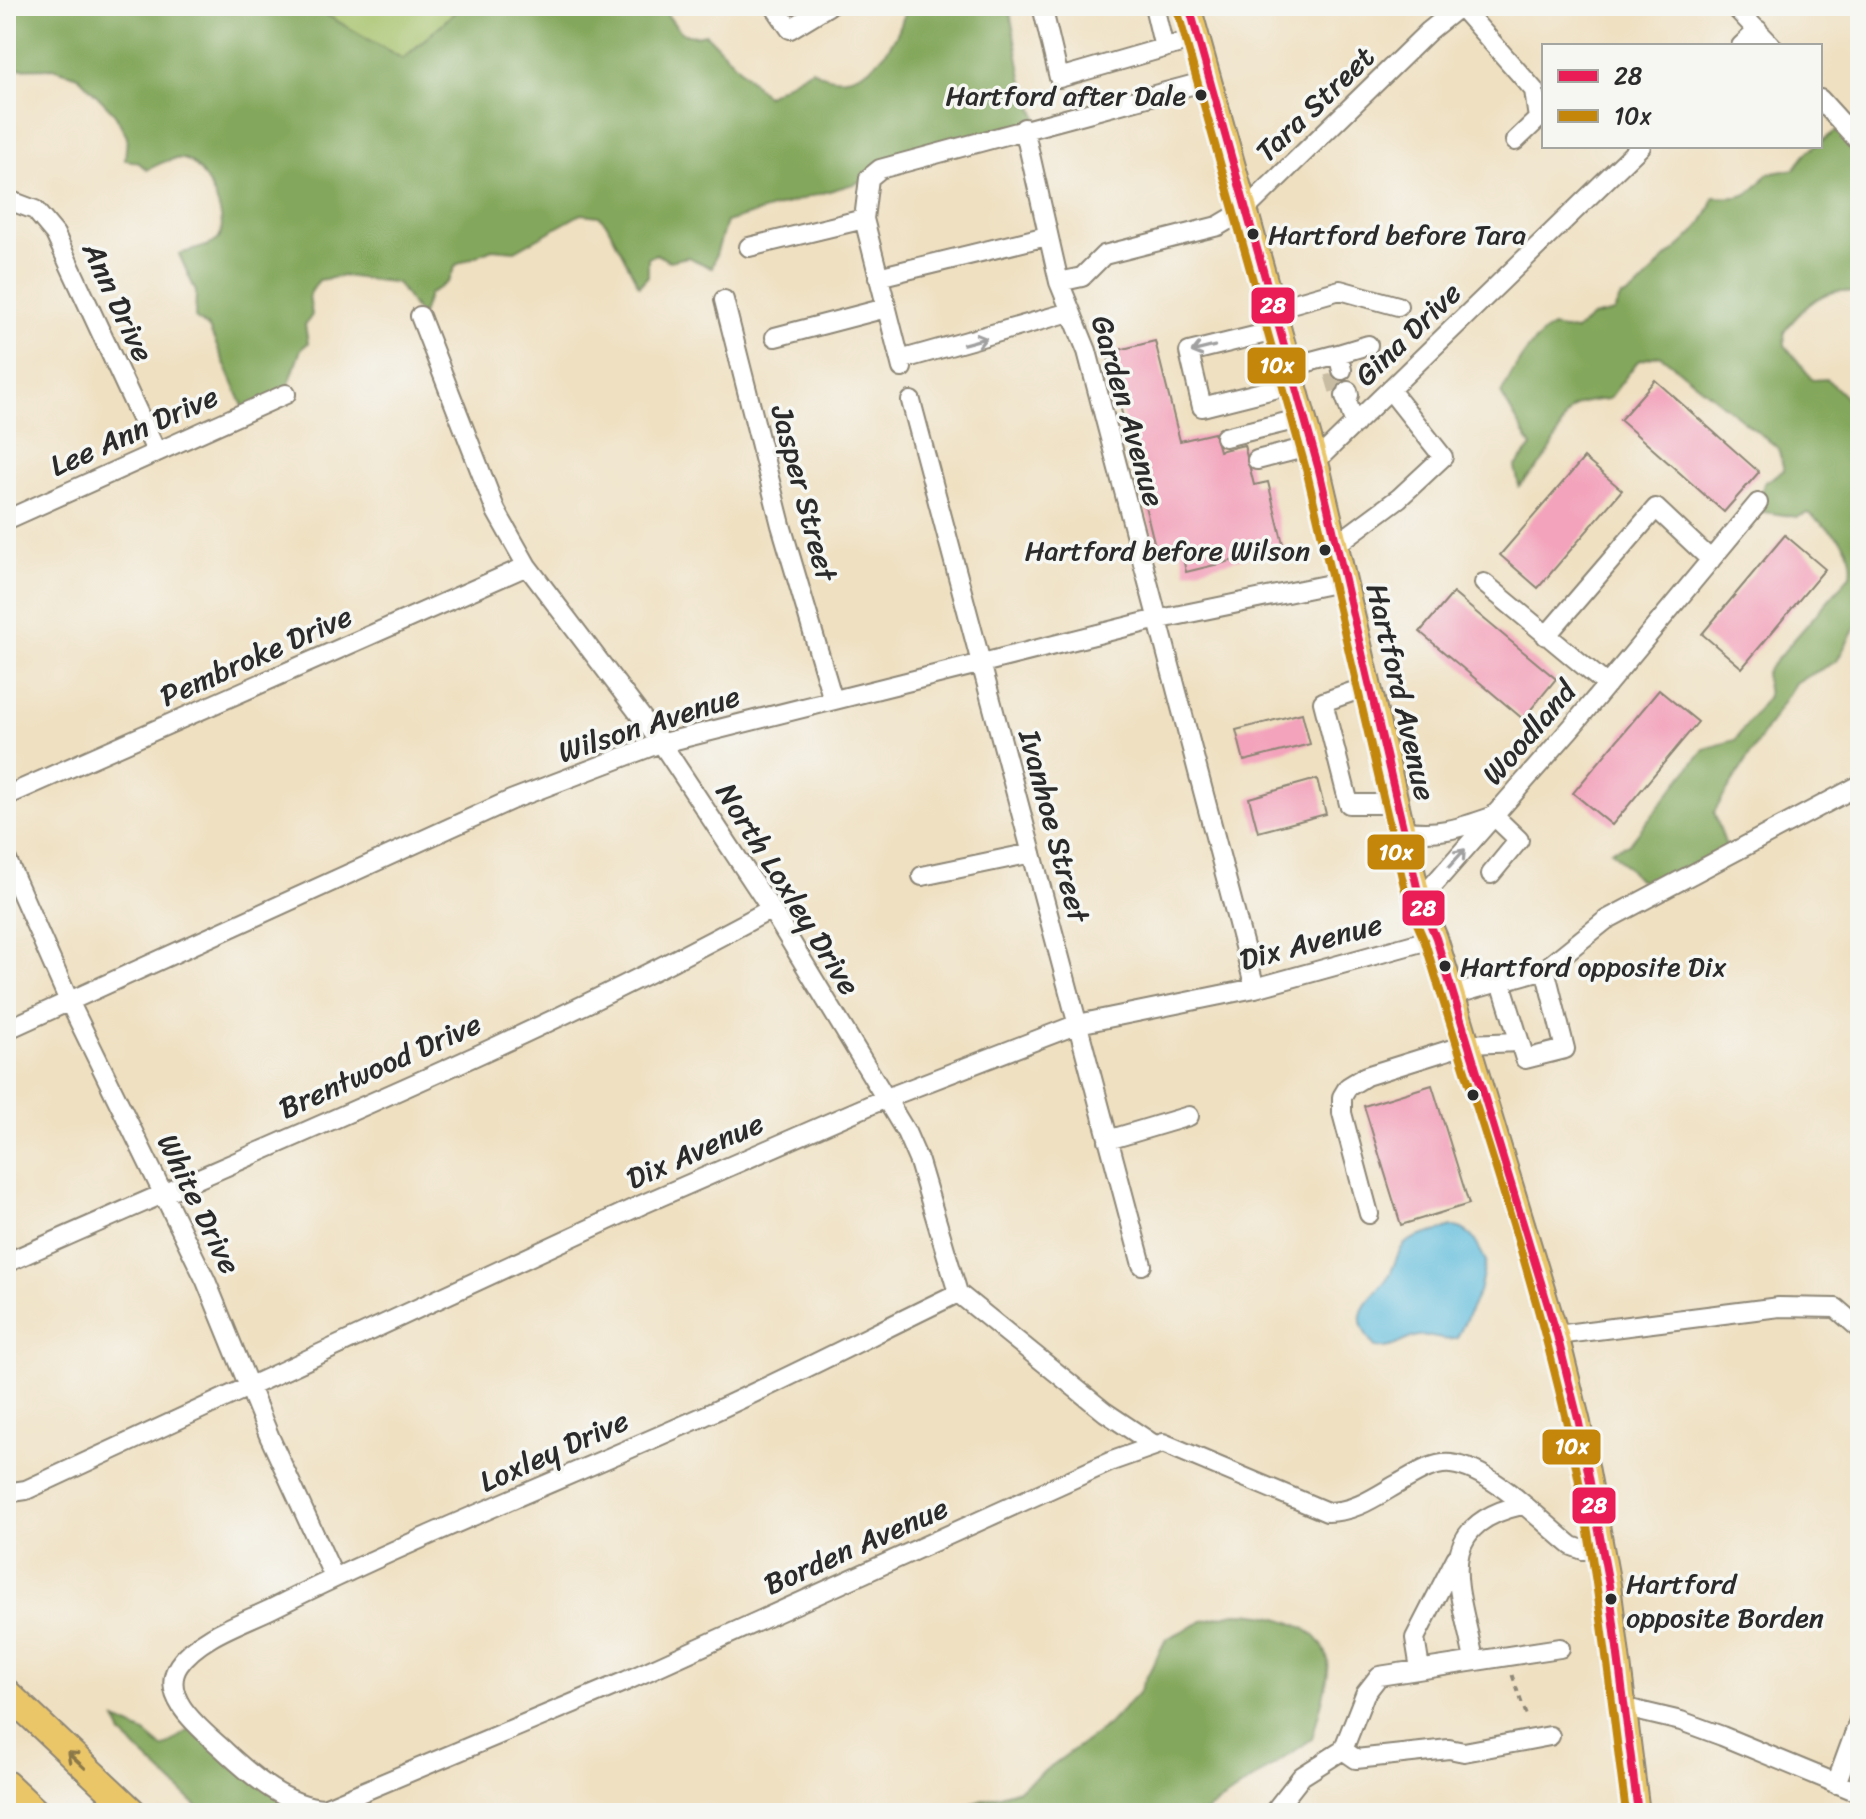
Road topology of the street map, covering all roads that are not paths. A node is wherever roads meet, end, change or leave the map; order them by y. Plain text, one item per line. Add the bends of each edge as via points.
1 (774, 6) edge
2 (828, 6) edge
3 (1042, 6) edge
4 (1154, 6) edge
5 (1189, 6) edge
6 (1460, 6) edge
7 (1734, 6) edge
8 (1758, 30) junction
9 (1198, 38) junction
10 (1743, 44) edge
11 (1770, 44) edge
12 (1164, 48) junction
13 (1210, 80) junction
14 (1822, 101) edge
15 (1024, 128) junction
16 (1515, 141) dead end
17 (1860, 143) edge
18 (1639, 148) edge
19 (6, 199) edge
20 (1245, 210) junction
21 (864, 219) junction
22 (1047, 236) junction
23 (749, 247) dead end
24 (878, 277) junction
25 (1059, 282) junction
26 (724, 300) dead end
27 (1398, 306) dead end
28 (886, 308) junction
29 (1070, 312) junction
30 (420, 316) dead end
31 (1276, 320) junction
32 (775, 337) dead end
33 (1368, 345) dead end
34 (1292, 375) junction
35 (1390, 390) junction
36 (1344, 393) tunnel mouth
37 (286, 394) dead end
38 (911, 401) dead end
39 (1303, 418) junction
40 (1355, 424) junction
41 (1225, 437) dead end
42 (156, 451) junction
43 (1314, 454) junction
44 (1257, 460) dead end
45 (1758, 503) dead end
46 (6, 520) edge
47 (1337, 544) junction
48 (1711, 560) junction
49 (527, 566) junction
50 (1345, 581) junction
51 (1484, 583) dead end
52 (1157, 620) junction
53 (1546, 636) junction
54 (982, 663) junction
55 (1607, 685) junction
56 (1369, 686) junction
57 (833, 700) junction
58 (662, 744) junction
59 (1860, 785) edge
60 (6, 796) edge
61 (1396, 804) junction
62 (1494, 816) junction
63 (1403, 830) junction
64 (1032, 853) junction
65 (6, 858) edge
66 (1491, 874) dead end
67 (922, 876) dead end
68 (1420, 900) junction
69 (771, 909) junction
70 (1436, 938) junction
71 (1545, 969) junction
72 (1501, 982) junction
73 (1255, 988) junction
74 (1453, 995) junction
75 (69, 1001) junction
76 (1078, 1024) junction
77 (6, 1030) edge
78 (1519, 1042) junction
79 (1468, 1044) junction
80 (884, 1099) junction
81 (1189, 1116) dead end
82 (1108, 1140) junction
83 (162, 1193) junction
84 (1369, 1214) dead end
85 (6, 1263) edge
86 (1142, 1265) dead end
87 (958, 1293) junction
88 (1860, 1329) edge
89 (1557, 1335) junction
90 (250, 1383) junction
91 (1153, 1444) junction
92 (6, 1493) edge
93 (1522, 1505) junction
94 (1603, 1547) junction
95 (1456, 1558) junction
96 (334, 1577) junction
97 (1560, 1648) dead end
98 (1474, 1660) junction
99 (178, 1666) joint
100 (1420, 1669) junction
101 (6, 1692) edge
102 (1626, 1708) junction
103 (1860, 1718) edge
104 (1541, 1738) road end
105 (1343, 1750) junction
106 (6, 1784) edge
107 (1836, 1784) junction
108 (1860, 1793) edge
109 (37, 1813) edge
110 (134, 1813) edge
111 (1273, 1813) edge
112 (1638, 1813) edge

1 - 2 street via 790,29
3 - 12 street via 1059,78
4 - 12 street
5 - 9 main road, Hartford Avenue
6 - 16 street via 1534,90 1538,119
6 - 20 street, Tara Street
7 - 8 street
8 - 10 street
8 - 11 street
9 - 12 street
9 - 13 main road, Hartford Avenue
13 - 15 street
13 - 20 main road, Hartford Avenue
14 - 17 street
15 - 21 street via 880,169 869,178
15 - 22 street, Garden Avenue
18 - 35 street, Gina Drive
19 - 42 street, Ann Drive via 35,210 55,234
20 - 25 street, Tara Street via 1218,226 1104,255 1082,277
20 - 31 main road, Hartford Avenue
21 - 23 street
21 - 24 street
22 - 24 street
22 - 25 street, Garden Avenue
24 - 28 street
25 - 29 street, Garden Avenue
26 - 57 street, Jasper Street via 781,525
27 - 31 street via 1340,290
28 -> 29 street via 901,364
28 - 32 street
29 - 52 street, Garden Avenue via 1087,351
30 - 49 street, North Loxley Drive via 496,511
31 - 34 main road, Hartford Avenue
31 -> 34 street via 1189,352 1202,407
33 - 34 street via 1336,363
34 - 39 main road, Hartford Avenue
35 - 40 street, Gina Drive
35 - 47 street via 1443,457
36 - 40 street
37 - 42 street, Lee Ann Drive
38 - 54 street, Ivanhoe Street
39 - 41 street
39 - 43 main road, Hartford Avenue
40 - 43 street, Gina Drive
42 - 46 street, Lee Ann Drive
43 - 44 street
43 - 47 main road, Hartford Avenue
45 - 48 street, Woodland
47 - 50 main road, Hartford Avenue
48 - 53 street, Woodland via 1656,508
48 - 55 street, Woodland
49 - 58 street, North Loxley Drive
49 - 60 street, Pembroke Drive
50 - 52 street, Wilson Avenue
50 - 56 main road, Hartford Avenue
51 - 53 street, Woodland
52 - 54 street, Wilson Avenue
52 - 73 street, Garden Avenue
53 - 55 street, Woodland
54 - 57 street, Wilson Avenue
54 - 64 street, Ivanhoe Street
55 - 62 street, Woodland
56 - 61 main road, Hartford Avenue
56 - 61 street via 1323,702 1349,804
57 - 58 street, Wilson Avenue
58 - 69 street, North Loxley Drive
58 - 75 street, Wilson Avenue via 511,800
59 - 71 street via 1606,920
61 - 63 main road, Hartford Avenue
62 - 63 street, Woodland via 1453,831
62 - 66 street via 1519,840
68 -> 62 street, Woodland
63 - 68 main road, Hartford Avenue
64 - 67 street
64 - 76 street, Ivanhoe Street
65 - 75 street, White Drive
68 - 70 main road, Hartford Avenue
69 - 80 street, North Loxley Drive
69 - 83 street, Brentwood Drive via 674,962
70 - 73 street, Dix Avenue
70 - 74 main road, Hartford Avenue
71 - 72 street
71 - 78 street via 1565,1049 1525,1059
72 - 74 street
72 - 78 street
73 - 76 street, Dix Avenue
74 - 79 main road, Hartford Avenue
75 - 77 street, Wilson Avenue
75 - 83 street, White Drive
76 - 80 street, Dix Avenue
76 - 82 street, Ivanhoe Street
78 - 79 street
79 - 84 street via 1366,1076 1342,1097
79 - 89 main road, Hartford Avenue
80 - 87 street, North Loxley Drive via 919,1162
80 - 90 street, Dix Avenue
81 - 82 street
82 - 86 street, Ivanhoe Street
83 - 85 street, Brentwood Drive
83 - 90 street, White Drive
87 - 91 street via 1105,1412
87 - 96 street, Loxley Drive via 703,1417
88 - 89 street via 1836,1308 1779,1307
89 - 94 main road, Hartford Avenue
90 - 92 street, Dix Avenue via 26,1490
90 - 96 street, White Drive
91 - 93 street via 1177,1447 1327,1512 1344,1512 1431,1467 1449,1464 1485,1477
91 - 99 street, Borden Avenue via 583,1700 324,1808 284,1797 190,1718 175,1696
93 - 94 street via 1572,1546
93 - 95 street via 1479,1522 1463,1539
94 - 102 main road, Hartford Avenue
95 - 98 street
95 - 100 street via 1415,1638
96 - 99 street, Loxley Drive via 205,1642
97 - 98 street
98 - 100 street
100 - 105 street via 1379,1676 1365,1694
110 -> 101 highway
102 - 107 street via 1708,1731
102 - 112 main road, Hartford Avenue
103 - 107 street
104 - 105 street via 1464,1752 1356,1759
105 - 111 street via 1302,1776
106 - 109 highway
107 - 108 street

